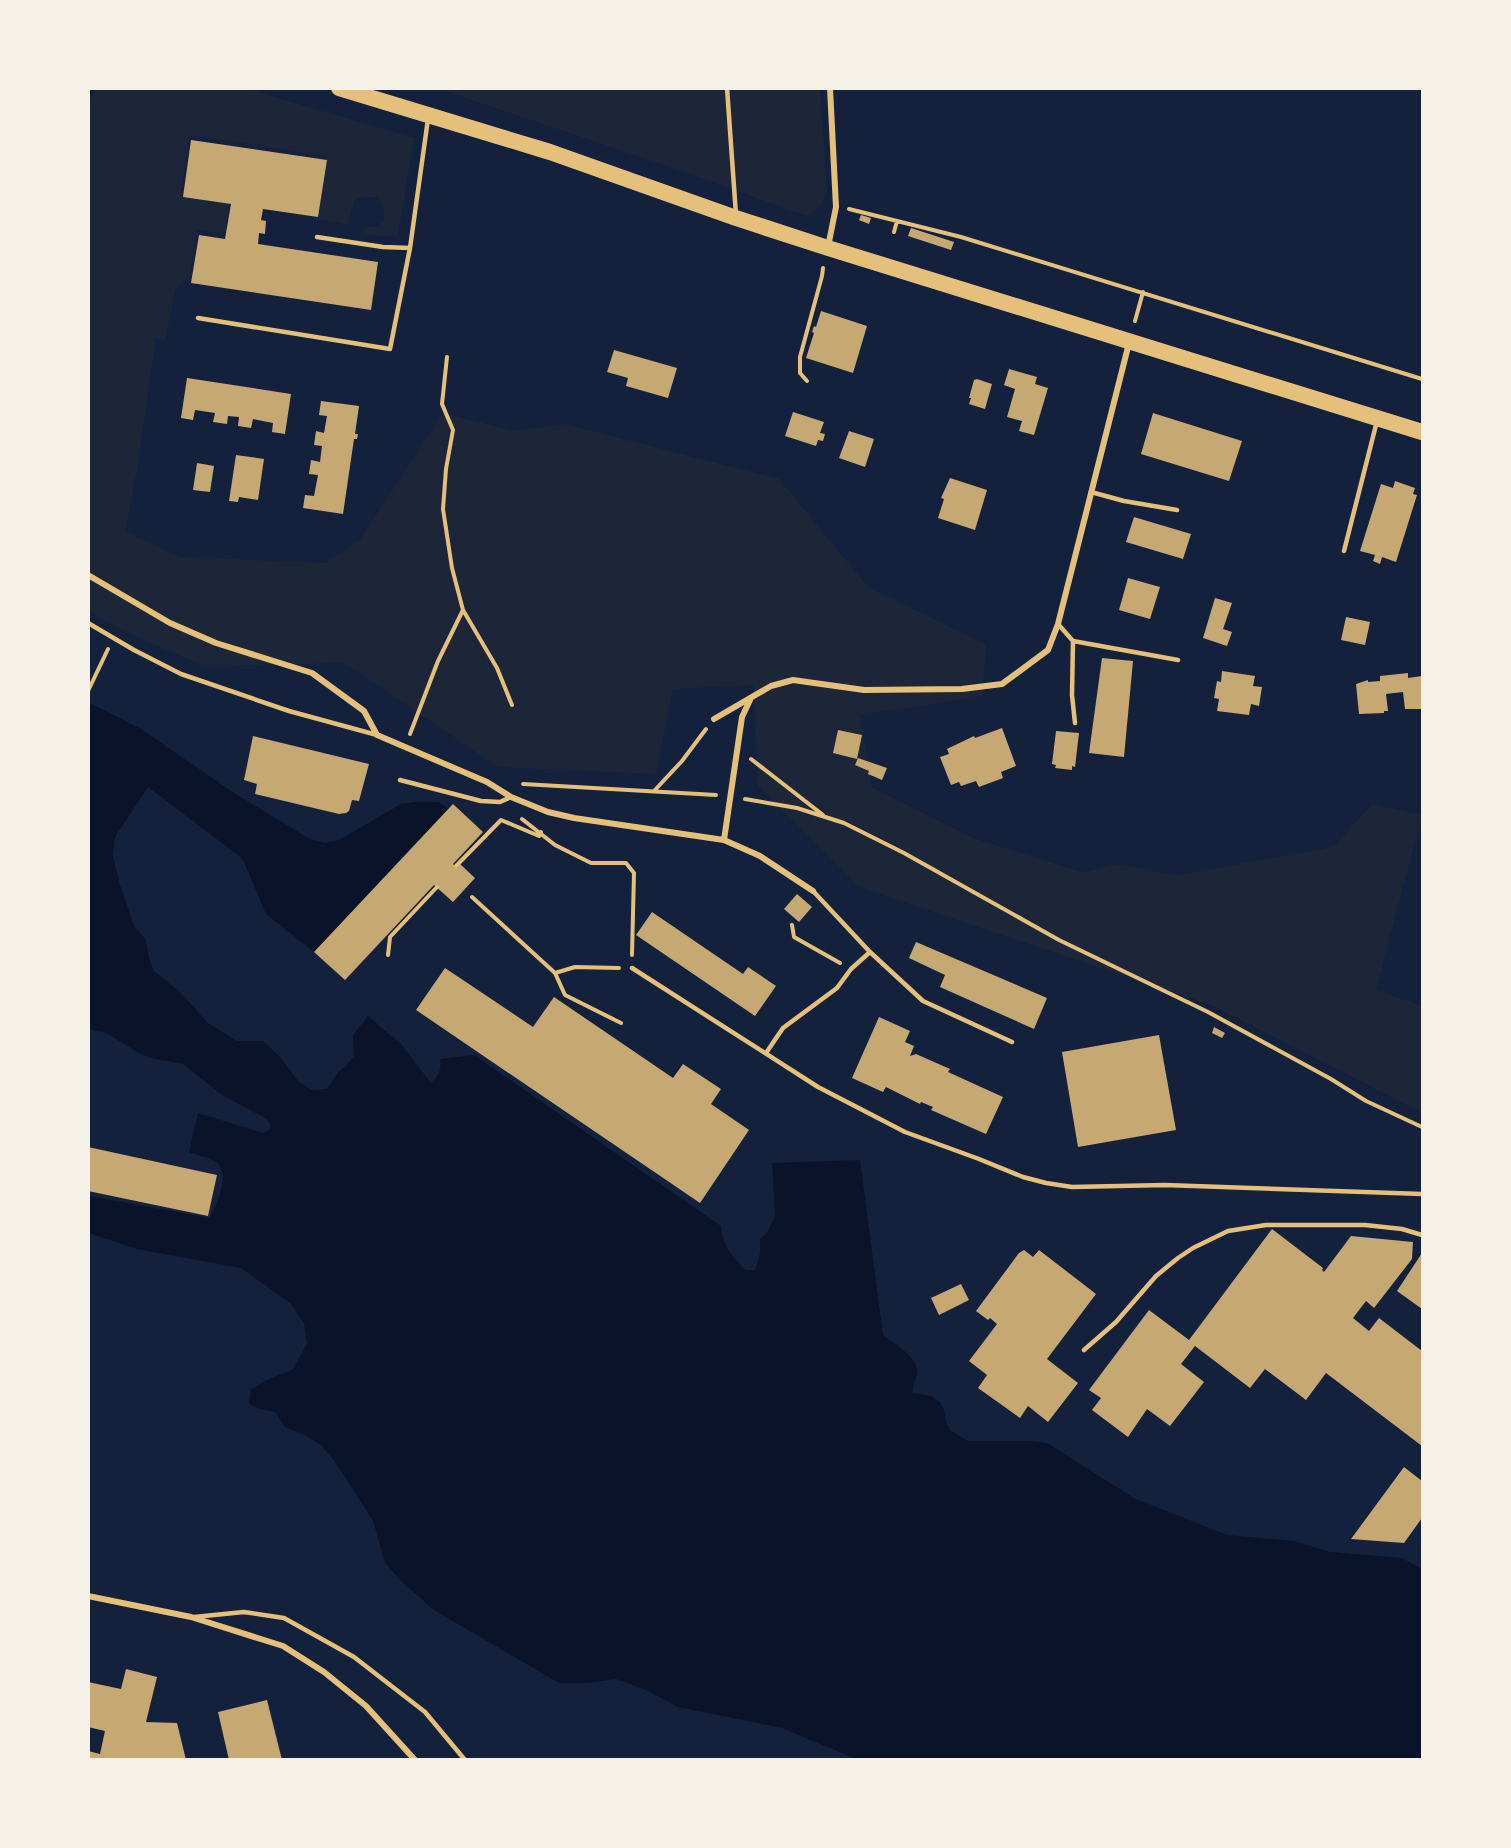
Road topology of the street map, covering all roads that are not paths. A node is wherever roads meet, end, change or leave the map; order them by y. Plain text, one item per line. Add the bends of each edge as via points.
1 (339, 88) edge
2 (727, 88) edge
3 (830, 88) edge
4 (429, 116) junction
5 (736, 218) junction
6 (317, 237) dead end
7 (410, 248) junction
8 (825, 254) junction
9 (198, 318) dead end
10 (1129, 342) junction
11 (1378, 419) junction
12 (1422, 432) edge
13 (1091, 492) junction
14 (1177, 510) dead end
15 (1344, 551) dead end
16 (88, 575) edge
17 (88, 623) edge
18 (1058, 624) junction
19 (1073, 641) junction
20 (1178, 660) dead end
21 (750, 700) junction
22 (714, 719) road end
23 (1075, 723) dead end
24 (377, 735) junction
25 (400, 780) dead end
26 (511, 797) junction
27 (724, 840) junction
28 (813, 891) joint
29 (870, 952) junction
30 (632, 968) road end
31 (1012, 1042) dead end
32 (766, 1053) junction
33 (1422, 1194) edge
34 (1422, 1235) edge
35 (1084, 1350) dead end
36 (88, 1596) edge
37 (191, 1617) junction
38 (415, 1760) edge
39 (465, 1760) edge

1 - 4 highway
2 - 5 lane
3 - 8 street via 836,207
4 - 5 highway via 550,152
4 - 7 lane
5 - 8 highway
6 - 7 lane
7 - 9 lane via 390,349
8 - 10 highway
10 - 11 highway
10 - 13 street
11 - 12 highway
11 - 15 lane
13 - 14 lane
13 - 18 street
16 - 24 street via 170,623 216,643 312,673 364,711
17 - 24 lane via 181,674 289,711
18 - 19 lane
18 - 21 street via 1048,650 1002,684 963,689 864,690 793,681 771,686
19 - 20 lane
19 - 23 lane
21 - 22 street
21 - 27 street via 742,717
24 - 26 street via 486,782
25 - 26 lane via 481,801 500,802
26 - 27 street via 574,818
27 - 28 street via 759,856
28 - 29 lane
29 - 31 lane via 923,1001
29 - 32 lane via 837,988 783,1028
30 - 32 lane
32 - 33 lane via 819,1087 905,1132 1046,1183 1072,1187 1165,1185
34 - 35 lane via 1365,1225 1266,1225 1228,1231 1170,1264
36 - 37 street
37 - 38 street via 283,1646 299,1656 366,1706
37 - 39 lane via 244,1612 284,1618 354,1657 425,1712

